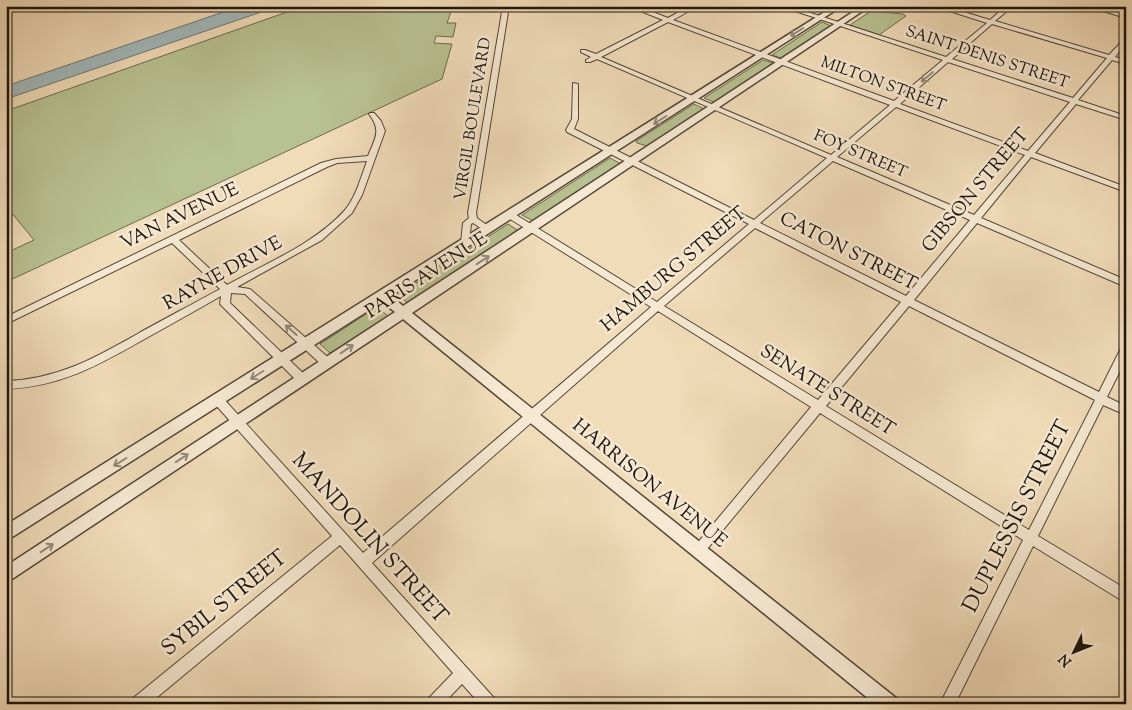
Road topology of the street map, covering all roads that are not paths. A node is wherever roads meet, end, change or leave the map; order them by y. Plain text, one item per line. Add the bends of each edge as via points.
1 (506, 6) edge
2 (631, 6) edge
3 (695, 6) edge
4 (783, 6) edge
5 (838, 6) edge
6 (867, 6) edge
7 (936, 6) edge
8 (1010, 6) edge
9 (1089, 6) edge
10 (1126, 16) edge
11 (820, 18) junction
12 (668, 20) junction
13 (991, 22) junction
14 (840, 24) junction
15 (1126, 39) edge
16 (583, 51) dead end
17 (762, 55) junction
18 (597, 57) junction
19 (1111, 57) junction
20 (948, 60) junction
21 (588, 61) dead end
22 (782, 62) junction
23 (1126, 62) edge
24 (575, 84) dead end
25 (694, 98) junction
26 (1074, 101) junction
27 (895, 104) junction
28 (714, 107) junction
29 (372, 114) dead end
30 (1126, 118) edge
31 (624, 142) junction
32 (610, 151) junction
33 (645, 153) junction
34 (1030, 154) junction
35 (372, 158) junction
36 (833, 158) junction
37 (632, 162) junction
38 (1126, 190) edge
39 (510, 215) junction
40 (473, 219) junction
41 (976, 219) junction
42 (755, 224) junction
43 (531, 228) junction
44 (488, 229) junction
45 (173, 239) junction
46 (465, 243) junction
47 (1126, 284) edge
48 (227, 290) junction
49 (383, 296) junction
50 (908, 300) junction
51 (657, 307) junction
52 (403, 312) junction
53 (6, 321) edge
54 (307, 344) junction
55 (1126, 349) edge
56 (281, 360) junction
57 (327, 363) junction
58 (302, 380) junction
59 (6, 384) edge
60 (1101, 398) junction
61 (218, 400) junction
62 (818, 406) junction
63 (1126, 411) edge
64 (531, 416) junction
65 (238, 422) junction
66 (6, 534) edge
67 (341, 537) junction
68 (1030, 538) junction
69 (699, 550) junction
70 (363, 562) junction
71 (6, 575) edge
72 (1126, 597) edge
73 (463, 674) junction
74 (137, 704) edge
75 (433, 704) edge
76 (490, 704) edge
77 (890, 704) edge
78 (948, 704) edge

1 - 40 street, VIRGIL BOULEVARD
2 - 12 street, MILTON STREET
3 - 12 street
4 - 11 street, SAINT DENIS STREET
5 - 11 street, PARIS AVENUE
6 - 14 street, PARIS AVENUE
7 - 13 street
8 - 13 street, HAMBURG STREET
9 - 10 street
11 - 14 street, SAINT DENIS STREET
11 -> 17 street, PARIS AVENUE
12 - 17 street, MILTON STREET
12 - 18 street
13 - 19 street
13 - 20 street, HAMBURG STREET
14 - 20 street, SAINT DENIS STREET
14 - 22 street, PARIS AVENUE
15 - 19 street, GIBSON STREET
16 - 18 street, FOY STREET
17 - 22 street, MILTON STREET
17 - 25 street, PARIS AVENUE
18 - 21 street
18 - 25 street, FOY STREET
19 - 23 street
19 - 26 street, GIBSON STREET
20 - 26 street, SAINT DENIS STREET
20 -> 27 street, HAMBURG STREET
22 - 27 street, MILTON STREET
22 - 28 street, PARIS AVENUE
24 - 32 street, CATON STREET via 575,118 570,130
25 - 28 street, FOY STREET
25 -> 31 street, PARIS AVENUE
26 - 30 street, SAINT DENIS STREET
26 - 34 street, GIBSON STREET
27 - 34 street, MILTON STREET
27 - 36 street, HAMBURG STREET
28 - 33 street, PARIS AVENUE
28 - 36 street, FOY STREET
29 - 35 street, RAYNE DRIVE via 381,130
31 - 32 street, PARIS AVENUE
31 - 33 street
32 - 37 street, CATON STREET
32 - 39 street, PARIS AVENUE
33 - 37 street, PARIS AVENUE
34 - 38 street, MILTON STREET
34 - 41 street, GIBSON STREET
35 - 45 street, VAN AVENUE via 324,165
35 - 48 street, RAYNE DRIVE via 358,195 336,225 306,247
36 - 41 street, FOY STREET
36 - 42 street, HAMBURG STREET
37 - 42 street, CATON STREET
37 - 43 street, PARIS AVENUE
39 - 43 street, SENATE STREET
39 - 44 street, PARIS AVENUE
40 - 44 street, VIRGIL BOULEVARD
40 - 46 street via 467,223
41 - 47 street, FOY STREET
41 - 50 street, GIBSON STREET
42 - 50 street, CATON STREET
42 - 51 street, HAMBURG STREET
43 - 51 street, SENATE STREET
52 -> 43 street, PARIS AVENUE
44 - 46 street, PARIS AVENUE
45 - 48 street
45 - 53 street, VAN AVENUE
46 - 49 street, PARIS AVENUE
54 -> 48 street via 247,291
48 - 56 street via 225,304
48 - 59 street, RAYNE DRIVE via 67,375 39,382
49 - 52 street, HARRISON AVENUE
49 - 54 street, PARIS AVENUE
50 - 60 street, CATON STREET
50 - 62 street, GIBSON STREET
51 - 62 street, SENATE STREET
51 - 64 street, HAMBURG STREET
57 -> 52 street, PARIS AVENUE
52 - 64 street, HARRISON AVENUE
54 - 56 street, PARIS AVENUE
54 - 57 street
55 - 60 street, DUPLESSIS STREET
56 - 58 street
56 -> 61 street, PARIS AVENUE
57 - 58 street, PARIS AVENUE
58 - 65 street, PARIS AVENUE
60 - 63 street, CATON STREET
60 - 68 street, DUPLESSIS STREET
61 - 65 street, MANDOLIN STREET
61 -> 66 street, PARIS AVENUE
62 - 68 street, SENATE STREET
62 - 69 street, GIBSON STREET
64 - 69 street, HARRISON AVENUE
64 - 70 street, HAMBURG STREET
65 - 67 street, MANDOLIN STREET
71 -> 65 street, PARIS AVENUE
67 - 70 street, MANDOLIN STREET
67 - 74 street, SYBIL STREET
68 - 72 street, SENATE STREET
68 - 78 street, DUPLESSIS STREET
69 - 77 street, HARRISON AVENUE
70 - 73 street, MANDOLIN STREET
73 - 75 street
73 - 76 street, MANDOLIN STREET

